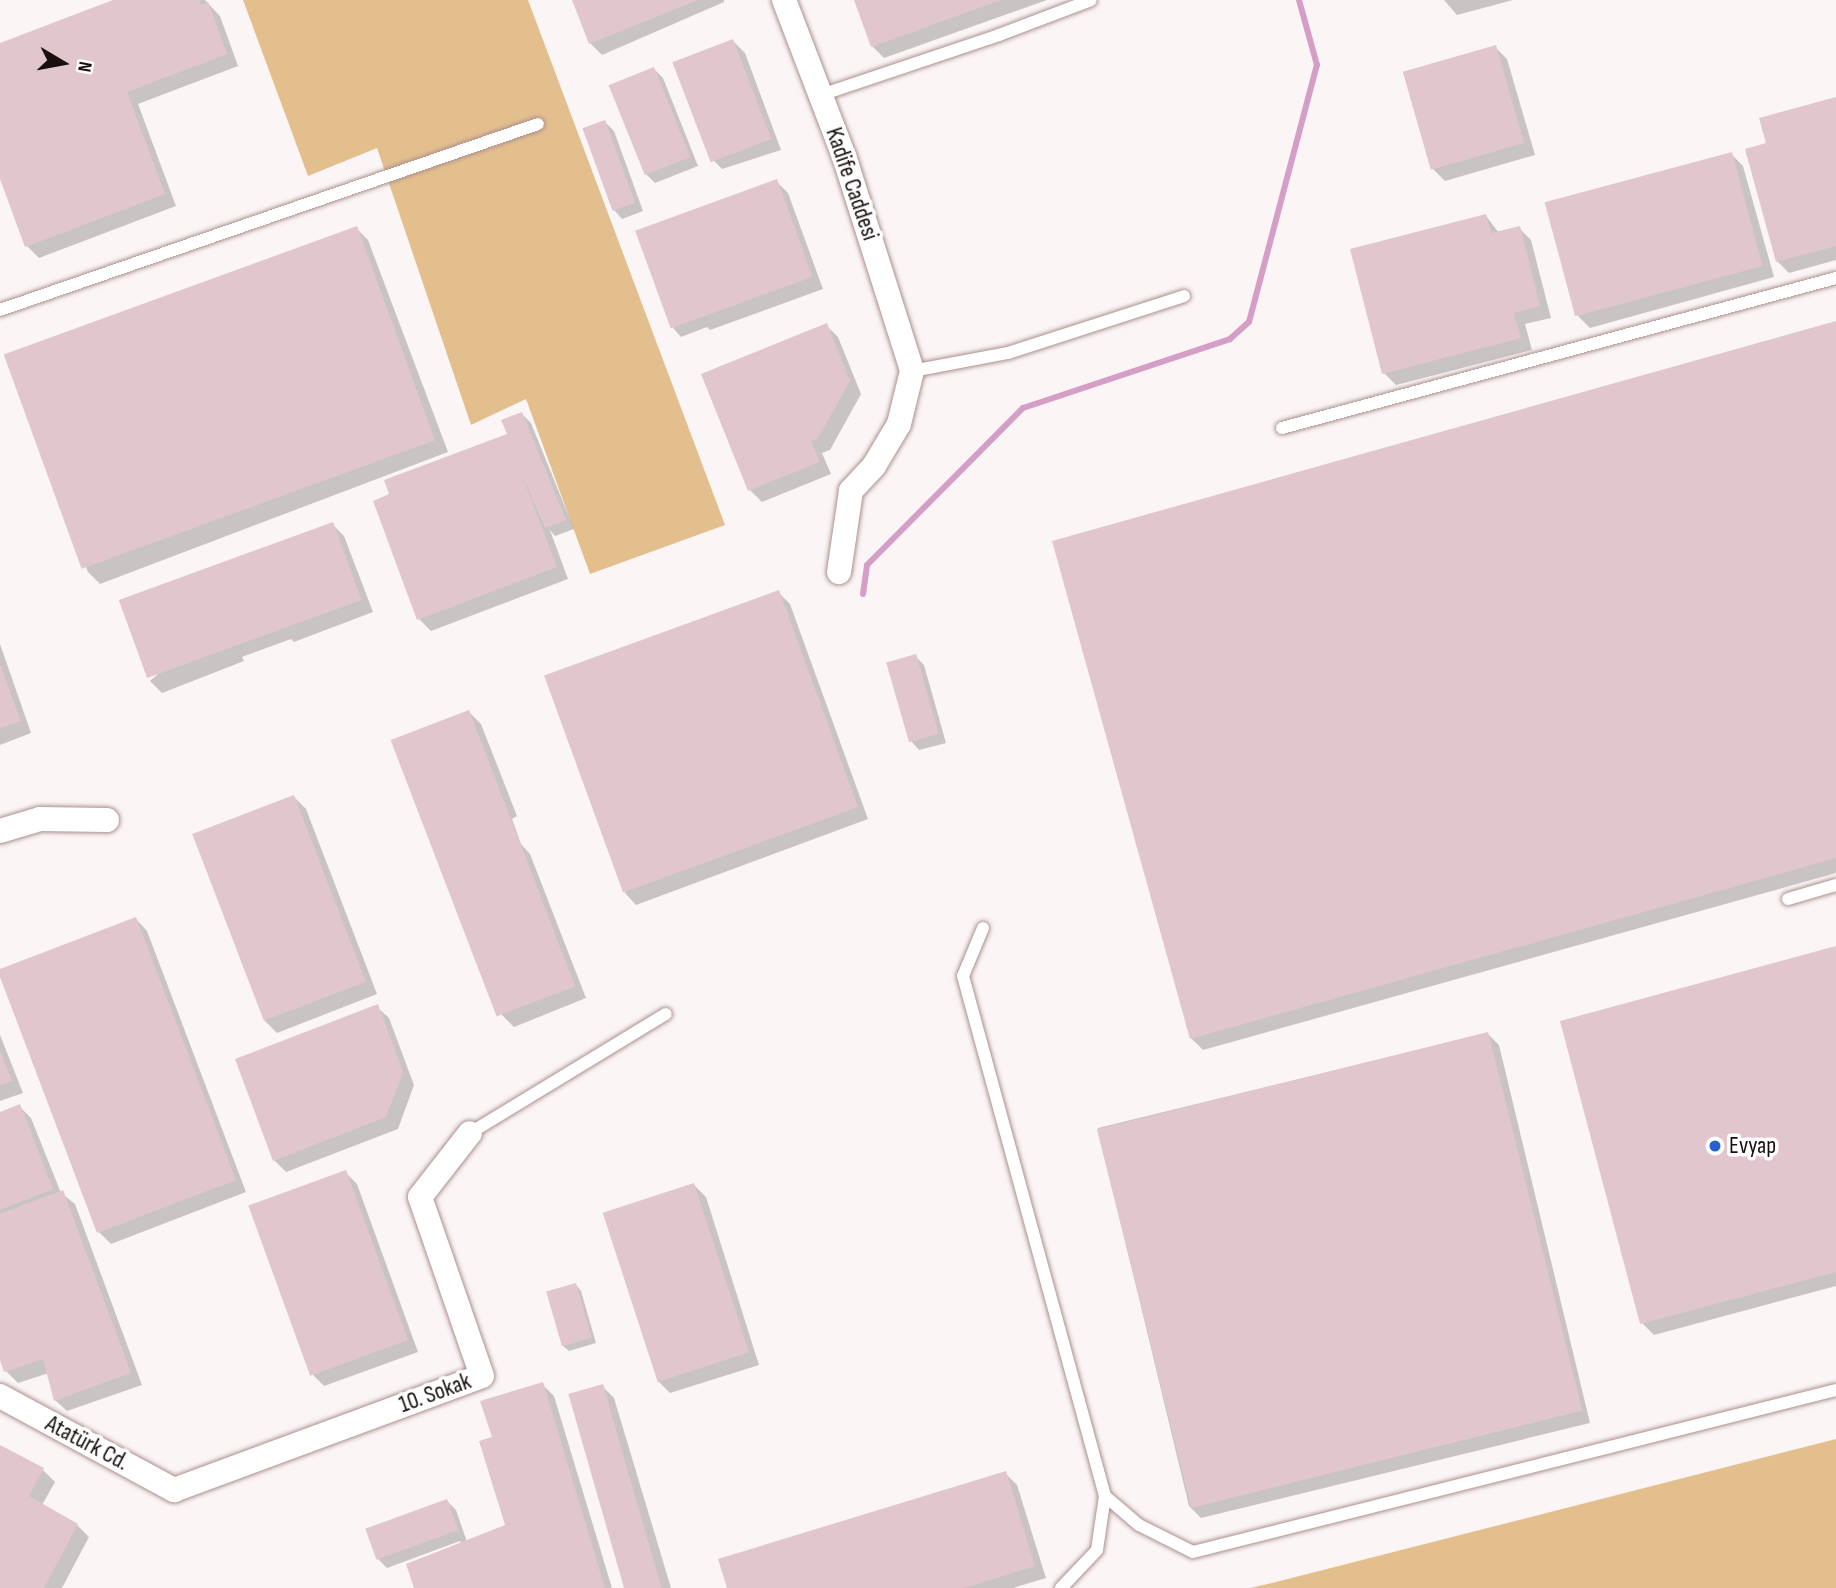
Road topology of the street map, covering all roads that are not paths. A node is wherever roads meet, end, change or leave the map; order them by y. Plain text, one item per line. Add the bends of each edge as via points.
1 (783, 0) edge
2 (1091, 0) edge
3 (821, 95) junction
4 (538, 124) dead end
5 (1836, 278) edge
6 (1184, 296) dead end
7 (0, 310) edge
8 (912, 371) junction
9 (1282, 428) dead end
10 (839, 572) dead end
11 (107, 820) dead end
12 (0, 831) edge
13 (1836, 885) edge
14 (1788, 899) dead end
15 (983, 928) dead end
16 (666, 1014) dead end
17 (470, 1133) joint
18 (1836, 1390) edge
19 (0, 1396) edge
20 (174, 1490) joint
21 (1105, 1496) junction
22 (1061, 1588) edge

1 - 3 street, Kadife Caddesi
2 - 3 lane
3 - 8 street, Kadife Caddesi
4 - 7 lane
5 - 9 lane
6 - 8 lane via 1008,354
8 - 10 street via 898,424 874,466 851,491
11 - 12 street via 40,819
13 - 14 lane
15 - 21 lane via 964,976
16 - 17 lane
17 - 20 street, 10. Sokak via 419,1197 482,1376
18 - 21 lane via 1193,1552 1139,1525
19 - 20 street, Atatürk Cd.
21 - 22 lane via 1097,1550

